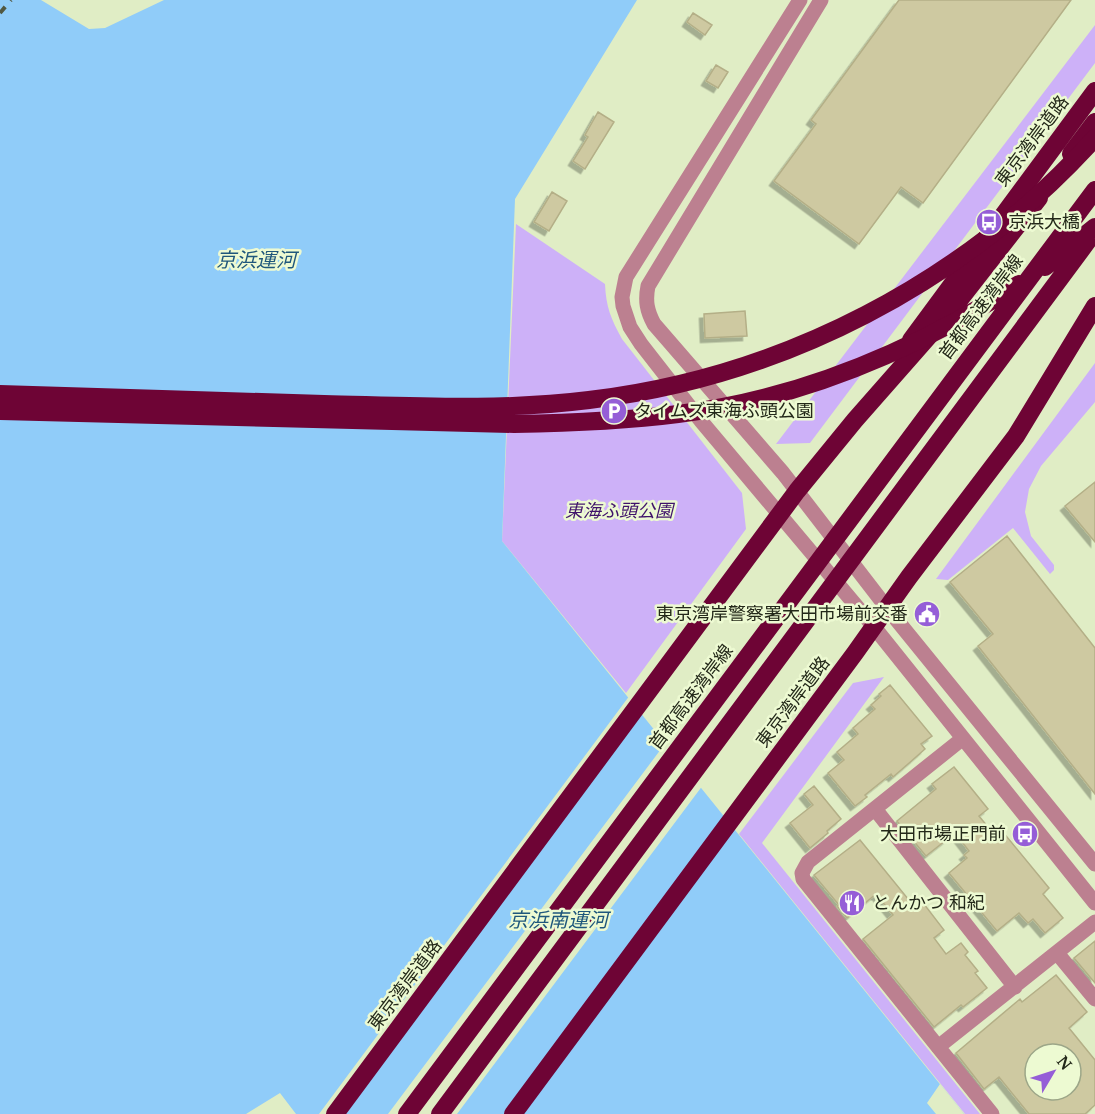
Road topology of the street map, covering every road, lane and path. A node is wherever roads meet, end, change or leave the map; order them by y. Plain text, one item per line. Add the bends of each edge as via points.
1 (800, 0) edge
2 (821, 0) edge
3 (1095, 91) edge
4 (1095, 122) edge
5 (1095, 138) edge
6 (1095, 190) edge
7 (1095, 229) edge
8 (1095, 306) edge
9 (1095, 328) edge
10 (1045, 386) junction
11 (0, 394) edge
12 (0, 411) edge
13 (855, 420) junction
14 (797, 491) junction
15 (780, 515) junction
16 (887, 608) junction
17 (874, 627) junction
18 (962, 739) junction
19 (875, 808) junction
20 (1095, 864) edge
21 (1095, 903) edge
22 (1095, 922) edge
23 (1057, 953) junction
24 (1015, 987) junction
25 (1095, 999) edge
26 (938, 1047) junction
27 (335, 1114) edge
28 (407, 1114) edge
29 (440, 1114) edge
30 (513, 1114) edge
31 (992, 1114) edge

1 - 15 street via 626,276 622,297 630,327 641,344
2 - 14 street via 648,286 646,297 654,324
3 - 13 highway, 東京湾岸道路
4 - 13 highway, 東京湾岸道路 via 957,304
5 - 11 highway, bridge via 1021,211 918,287 810,341 685,382 589,400 513,406
6 - 28 highway, 首都高速湾岸線, bridge
7 - 12 highway, bridge via 1040,271 919,342 806,386 680,414 589,423 514,424
7 - 29 highway, bridge
8 - 10 highway, 東京湾岸道路
9 - 10 highway
10 - 16 highway, 東京湾岸道路 via 1016,436
13 - 14 highway, 東京湾岸道路
14 - 15 highway, 東京湾岸道路
14 - 16 street
15 - 17 street
15 - 27 highway, 東京湾岸道路
16 - 17 highway, 東京湾岸道路
16 - 20 street
17 - 18 street
17 - 30 highway, 東京湾岸道路
18 - 19 street
18 - 21 street
19 - 24 street
19 - 26 street via 808,862 802,879
22 - 23 street
23 - 24 street
23 - 25 street
24 - 26 street
26 - 31 street

